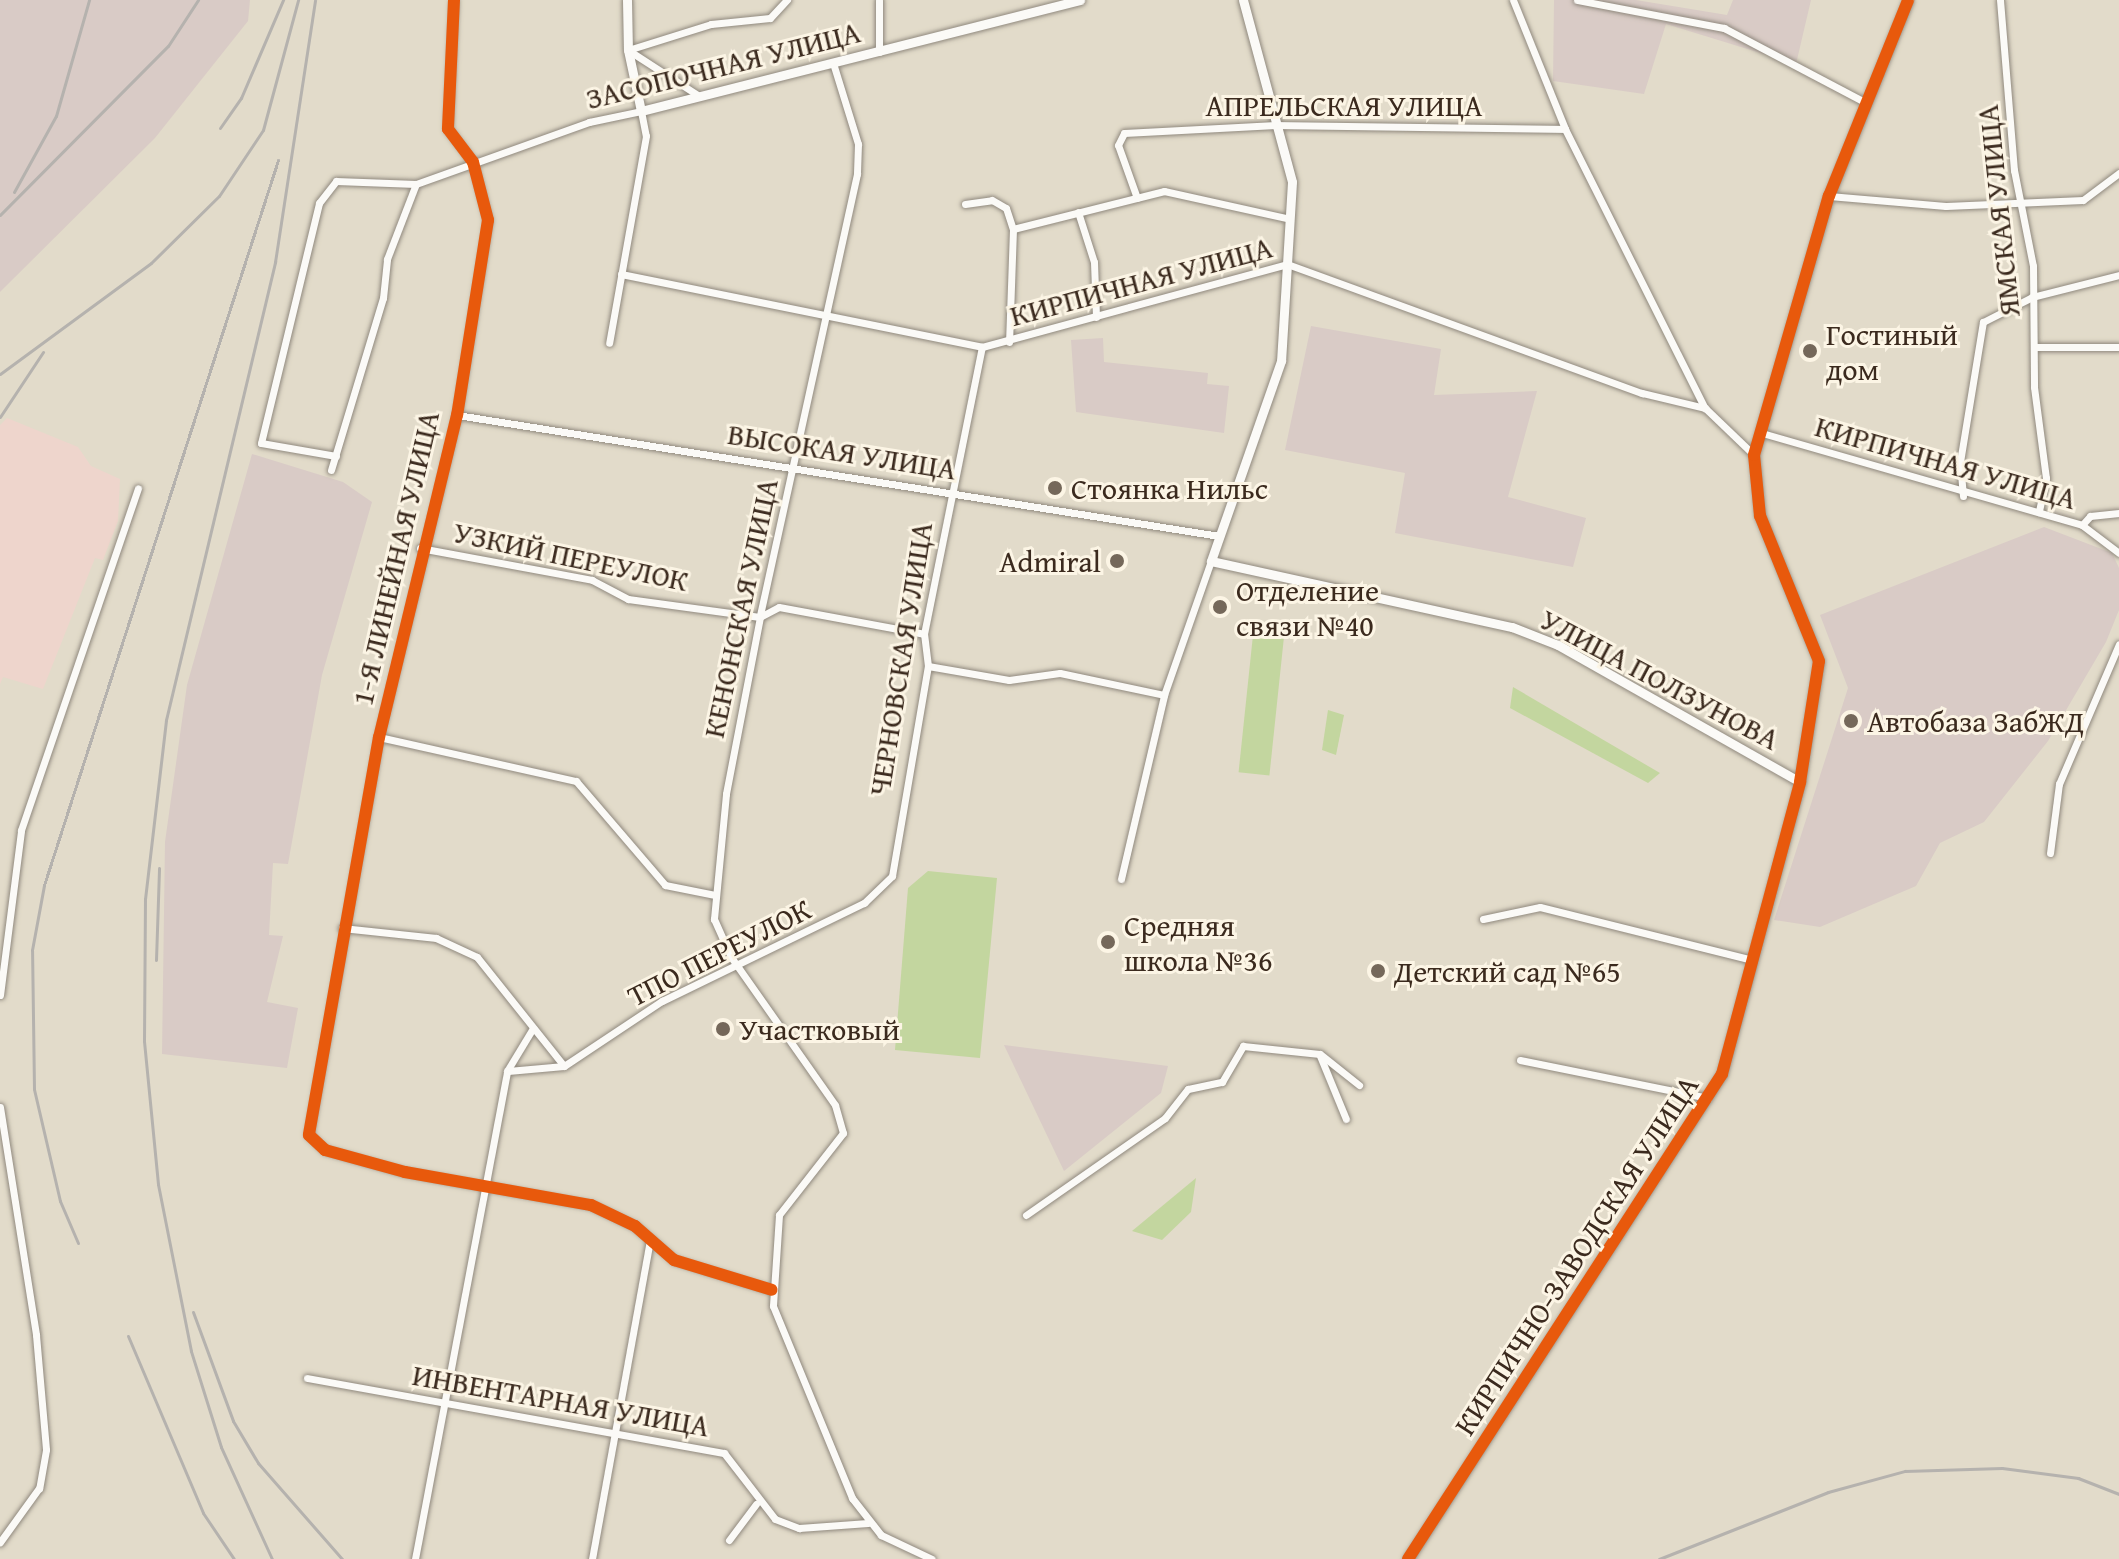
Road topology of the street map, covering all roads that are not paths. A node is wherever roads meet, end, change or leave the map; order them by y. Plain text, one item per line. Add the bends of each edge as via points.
1 (454, 0) edge
2 (627, 0) edge
3 (879, 0) edge
4 (1080, 0) edge
5 (1243, 0) edge
6 (1513, 0) edge
7 (1577, 0) edge
8 (1908, 0) edge
9 (2000, 0) edge
10 (787, 1) edge
11 (628, 50) junction
12 (879, 52) junction
13 (833, 63) junction
14 (700, 96) junction
15 (1866, 103) junction
16 (641, 111) junction
17 (1276, 125) junction
18 (1565, 129) junction
19 (473, 162) junction
20 (2119, 173) edge
21 (416, 184) junction
22 (1829, 196) junction
23 (2021, 197) junction
24 (1137, 198) junction
25 (965, 204) dead end
26 (1078, 212) junction
27 (1290, 219) junction
28 (1013, 229) junction
29 (1287, 264) junction
30 (621, 274) junction
31 (2119, 275) edge
32 (2032, 297) junction
33 (823, 313) junction
34 (1096, 317) junction
35 (1009, 342) junction
36 (609, 343) dead end
37 (982, 347) junction
38 (2035, 347) junction
39 (2119, 347) edge
40 (1705, 408) junction
41 (457, 415) junction
42 (1762, 433) junction
43 (1754, 455) junction
44 (336, 456) junction
45 (794, 463) junction
46 (331, 470) dead end
47 (138, 488) dead end
48 (951, 492) junction
49 (1963, 496) junction
50 (2039, 512) junction
51 (2119, 513) edge
52 (2082, 525) junction
53 (1219, 536) junction
54 (420, 548) junction
55 (2119, 553) edge
56 (1211, 561) junction
57 (760, 617) junction
58 (924, 634) junction
59 (2119, 644) edge
60 (928, 666) junction
61 (1164, 695) junction
62 (379, 737) junction
63 (1800, 782) junction
64 (896, 836) joint
65 (2050, 853) dead end
66 (1121, 879) dead end
67 (715, 895) junction
68 (1483, 919) dead end
69 (342, 928) junction
70 (1753, 960) junction
71 (737, 966) junction
72 (0, 995) edge
73 (533, 1028) junction
74 (1320, 1054) junction
75 (1520, 1060) dead end
76 (564, 1066) junction
77 (507, 1071) junction
78 (1359, 1085) dead end
79 (1708, 1098) junction
80 (0, 1107) edge
81 (1346, 1119) dead end
82 (484, 1184) junction
83 (1026, 1215) dead end
84 (650, 1239) junction
85 (772, 1290) junction
86 (307, 1378) dead end
87 (443, 1403) junction
88 (615, 1433) junction
89 (756, 1504) junction
90 (868, 1523) junction
91 (729, 1540) dead end
92 (0, 1542) edge
93 (415, 1559) edge
94 (592, 1559) edge
95 (932, 1559) edge
96 (1408, 1559) edge

1 - 19 street, 1-Я ЛИНЕЙНАЯ УЛИЦА via 448,129
2 - 11 street
3 - 12 street
4 - 12 street, ЗАСОПОЧНАЯ УЛИЦА
5 - 17 street
6 - 18 street
7 - 15 street via 1724,28
8 - 15 street, КИРПИЧНО-ЗАВОДСКАЯ УЛИЦА
9 - 23 street, ЯМСКАЯ УЛИЦА
10 - 11 street via 770,18 711,24
11 - 14 street
11 - 16 street
12 - 13 street, ЗАСОПОЧНАЯ УЛИЦА
13 - 14 street, ЗАСОПОЧНАЯ УЛИЦА
13 - 33 street, КЕНОНСКАЯ УЛИЦА via 858,144 857,174
14 - 16 street, ЗАСОПОЧНАЯ УЛИЦА
15 - 22 street, КИРПИЧНО-ЗАВОДСКАЯ УЛИЦА
16 - 19 street, ЗАСОПОЧНАЯ УЛИЦА
16 - 30 street via 646,136
17 - 18 street, АПРЕЛЬСКАЯ УЛИЦА
17 - 24 street, АПРЕЛЬСКАЯ УЛИЦА via 1124,133 1118,145
17 - 27 street via 1292,182
18 - 40 street
19 - 21 street, ЗАСОПОЧНАЯ УЛИЦА
19 - 41 street, 1-Я ЛИНЕЙНАЯ УЛИЦА via 488,220
20 - 23 street via 2083,200
21 - 44 street via 387,259 383,298
21 - 44 street via 336,181 319,203 261,443
22 - 23 street via 1946,206
22 - 42 street, КИРПИЧНО-ЗАВОДСКАЯ УЛИЦА
23 - 32 street, ЯМСКАЯ УЛИЦА
24 - 26 street
24 - 27 street via 1164,191
25 - 28 street via 992,200 1006,208
26 - 28 street
26 - 34 street via 1094,262
27 - 29 street
28 - 35 street
29 - 34 street, КИРПИЧНАЯ УЛИЦА
29 - 40 street, КИРПИЧНАЯ УЛИЦА via 1642,393
29 - 53 street via 1281,361
30 - 33 street, КИРПИЧНАЯ УЛИЦА
30 - 36 street
31 - 32 street
32 - 38 street, ЯМСКАЯ УЛИЦА
32 - 49 street via 1983,322 1960,462
33 - 37 street, КИРПИЧНАЯ УЛИЦА
33 - 45 street, КЕНОНСКАЯ УЛИЦА
34 - 35 street, КИРПИЧНАЯ УЛИЦА
35 - 37 street, КИРПИЧНАЯ УЛИЦА
37 - 48 street, ЧЕРНОВСКАЯ УЛИЦА
38 - 39 street
38 - 50 street, ЯМСКАЯ УЛИЦА via 2046,478
40 - 43 street
41 - 45 street, ВЫСОКАЯ УЛИЦА
41 - 54 street, 1-Я ЛИНЕЙНАЯ УЛИЦА
42 - 43 street, КИРПИЧНО-ЗАВОДСКАЯ УЛИЦА
42 - 49 street, КИРПИЧНАЯ УЛИЦА
43 - 63 street, КИРПИЧНО-ЗАВОДСКАЯ УЛИЦА via 1760,516 1819,661
44 - 46 street
45 - 48 street, ВЫСОКАЯ УЛИЦА
45 - 57 street, КЕНОНСКАЯ УЛИЦА
47 - 72 street via 21,830
48 - 53 street, ВЫСОКАЯ УЛИЦА
48 - 58 street, ЧЕРНОВСКАЯ УЛИЦА
49 - 50 street, КИРПИЧНАЯ УЛИЦА
50 - 52 street, КИРПИЧНАЯ УЛИЦА
51 - 52 street via 2090,516
52 - 55 street, КИРПИЧНАЯ УЛИЦА
53 - 56 street
54 - 57 street, УЗКИЙ ПЕРЕУЛОК via 592,580 628,599
54 - 62 street, 1-Я ЛИНЕЙНАЯ УЛИЦА
56 - 61 street
56 - 63 street, УЛИЦА ПОЛЗУНОВА via 1512,627
57 - 58 street, УЗКИЙ ПЕРЕУЛОК via 779,607
57 - 67 street, КЕНОНСКАЯ УЛИЦА
58 - 60 street, ЧЕРНОВСКАЯ УЛИЦА
59 - 65 street via 2059,784
60 - 61 street via 1009,680 1060,673
60 - 64 street, ЧЕРНОВСКАЯ УЛИЦА
61 - 66 street
62 - 67 street via 576,781 665,885
62 - 69 street, 1-Я ЛИНЕЙНАЯ УЛИЦА
63 - 70 street, КИРПИЧНО-ЗАВОДСКАЯ УЛИЦА
64 - 71 street, ТПО ПЕРЕУЛОК via 892,876 864,903
67 - 71 street, КЕНОНСКАЯ УЛИЦА via 716,928
68 - 70 street via 1540,907
69 - 73 street via 436,938 477,957
69 - 82 street, 1-Я ЛИНЕЙНАЯ УЛИЦА via 309,1135 325,1150
70 - 79 street, КИРПИЧНО-ЗАВОДСКАЯ УЛИЦА via 1722,1074
71 - 76 street, ТПО ПЕРЕУЛОК via 662,1001
71 - 85 street, КЕНОНСКАЯ УЛИЦА via 828,1093 843,1133 779,1215
73 - 76 street
73 - 77 street
74 - 78 street
74 - 81 street
74 - 83 street via 1243,1046 1222,1082 1188,1089 1165,1118
75 - 79 street
76 - 77 street
77 - 82 street
79 - 96 street, КИРПИЧНО-ЗАВОДСКАЯ УЛИЦА
80 - 92 street via 36,1335 46,1450 39,1488
82 - 84 street via 591,1205
82 - 87 street
84 - 85 street via 674,1260
84 - 88 street
85 - 90 street via 787,1347
86 - 87 street, ИНВЕНТАРНАЯ УЛИЦА
87 - 88 street, ИНВЕНТАРНАЯ УЛИЦА
87 - 93 street
88 - 89 street, ИНВЕНТАРНАЯ УЛИЦА via 724,1453
88 - 94 street
89 - 90 street, ИНВЕНТАРНАЯ УЛИЦА via 799,1528
89 - 91 street
90 - 95 street

